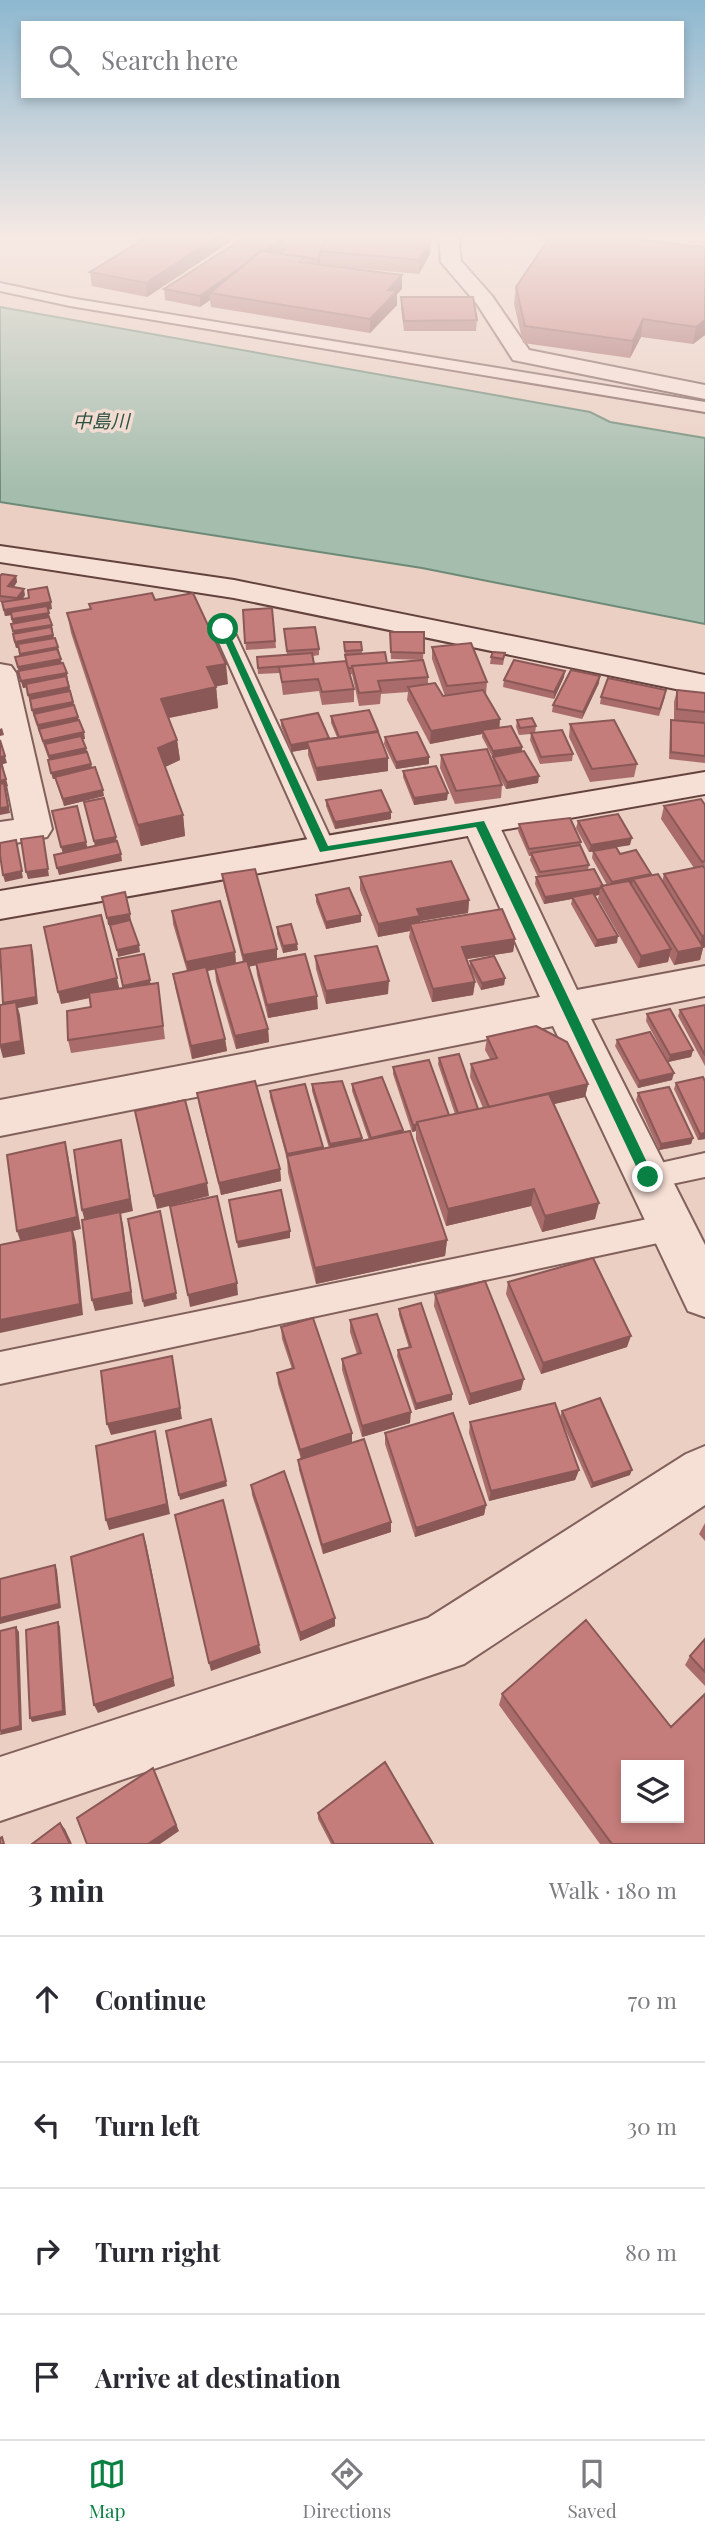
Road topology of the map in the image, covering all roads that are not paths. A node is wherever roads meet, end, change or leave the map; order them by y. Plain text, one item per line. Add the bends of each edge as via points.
1 (178, 320) edge
2 (498, 320) edge
3 (705, 392) edge
4 (705, 407) edge
5 (0, 554) edge
6 (223, 629) dead end
7 (0, 675) edge
8 (705, 685) edge
9 (705, 783) edge
10 (480, 823) junction
11 (0, 834) edge
12 (324, 850) junction
13 (0, 905) edge
14 (705, 981) edge
15 (565, 1008) junction
16 (0, 1118) edge
17 (705, 1165) edge
18 (648, 1177) junction
19 (672, 1227) junction
20 (705, 1295) edge
21 (0, 1368) edge
22 (705, 1473) edge
23 (0, 1789) edge

1 - 4 lane
2 - 3 street via 521,355
5 - 8 street via 234,589
6 - 12 lane
7 - 11 street via 34,829
9 - 10 street
10 - 12 street
10 - 15 street
12 - 13 street
14 - 15 street
15 - 16 street
15 - 18 street
17 - 18 lane
18 - 19 street
19 - 20 street
19 - 21 lane
22 - 23 street via 443,1643

